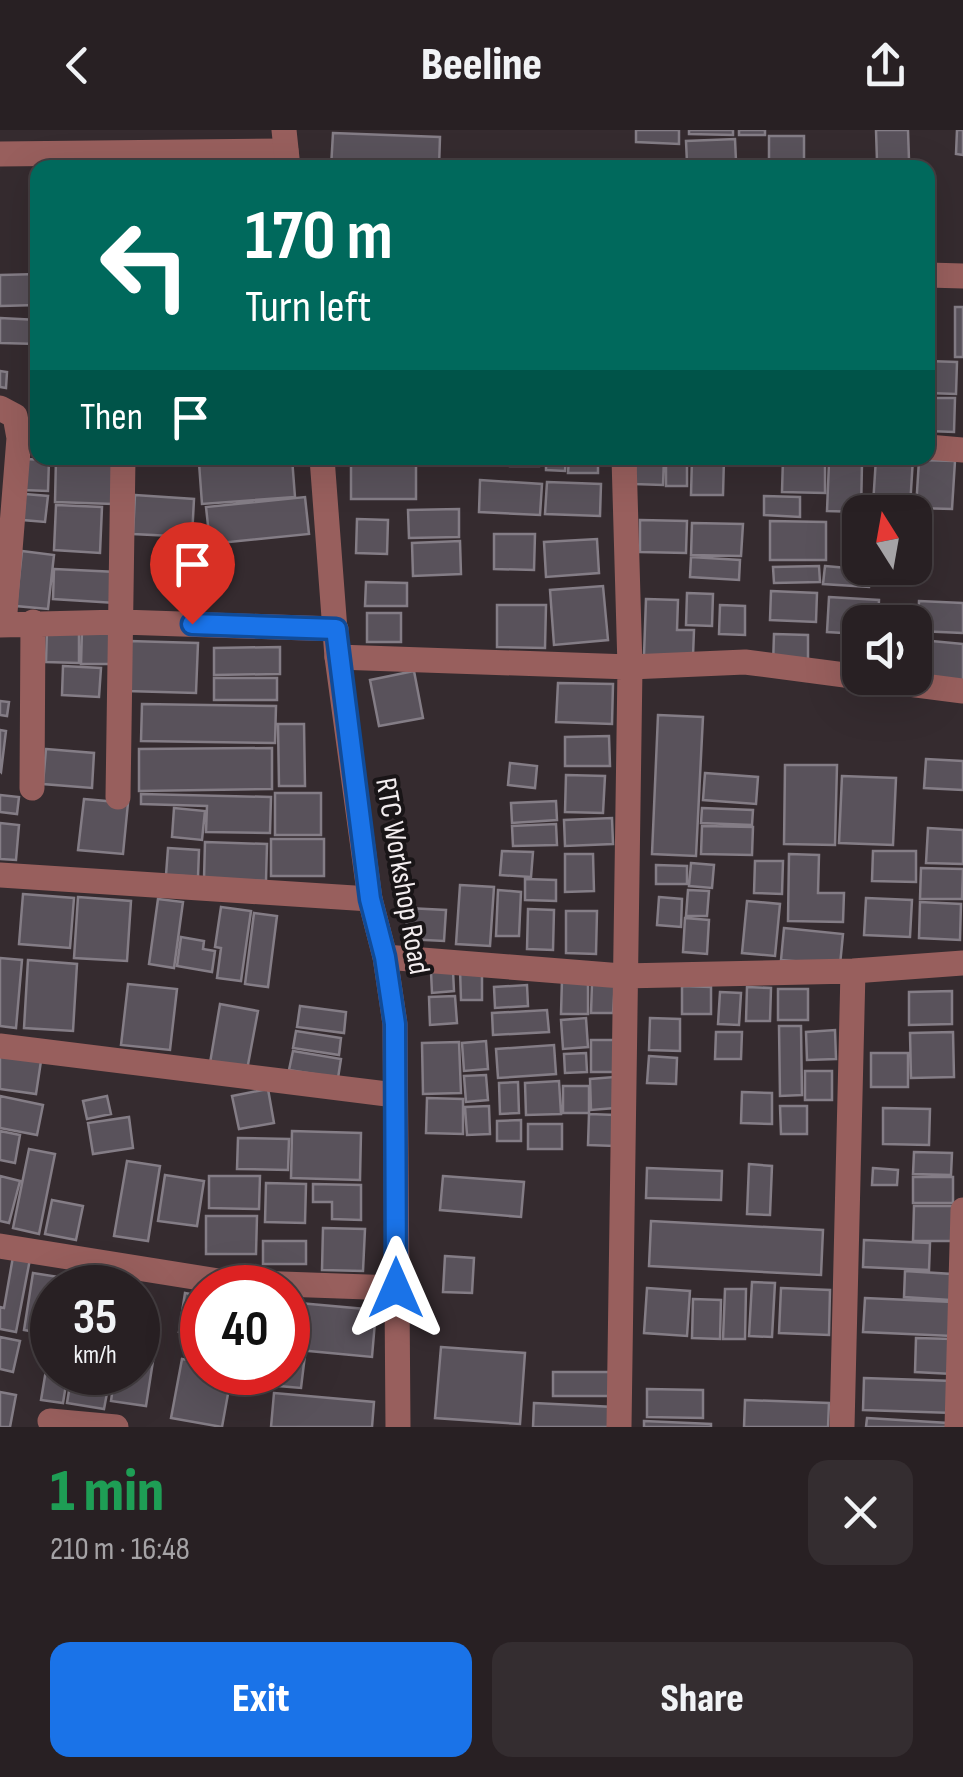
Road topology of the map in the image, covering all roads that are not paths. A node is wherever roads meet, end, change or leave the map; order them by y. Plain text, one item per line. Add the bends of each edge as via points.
1 (286, 149) edge
2 (47, 150) edge
3 (0, 154) edge
4 (935, 275) edge
5 (963, 276) edge
6 (0, 408) edge
7 (935, 448) edge
8 (963, 450) edge
9 (123, 465) edge
10 (323, 465) edge
11 (624, 465) edge
12 (33, 622) junction
13 (120, 622) junction
14 (2, 625) edge
15 (336, 629) junction
16 (337, 657) junction
17 (630, 667) junction
18 (842, 675) edge
19 (932, 686) edge
20 (963, 690) edge
21 (32, 788) dead end
22 (118, 797) dead end
23 (0, 875) edge
24 (370, 899) junction
25 (385, 957) junction
26 (963, 962) edge
27 (853, 971) junction
28 (622, 976) junction
29 (0, 1046) edge
30 (395, 1095) junction
31 (963, 1210) edge
32 (0, 1246) edge
33 (396, 1288) junction
34 (50, 1420) dead end
35 (116, 1427) edge
36 (398, 1427) edge
37 (619, 1427) edge
38 (842, 1427) edge
39 (957, 1427) edge

1 - 2 street
2 - 3 street
4 - 5 street
6 - 14 street via 15,416 19,438
7 - 8 street
9 - 13 street
10 - 15 street, RTC Workshop Road
11 - 17 street
12 - 13 street
12 - 14 street
12 - 21 street
13 - 15 street
13 - 22 street
15 - 16 street, RTC Workshop Road
16 - 17 street
16 - 24 street, RTC Workshop Road
17 - 18 street via 745,662
17 - 28 street
19 - 20 street
23 - 24 street
24 - 25 street, RTC Workshop Road
25 - 28 street
25 - 30 street, RTC Workshop Road via 395,1024
26 - 27 street
27 - 28 street
27 - 38 street
28 - 37 street
29 - 30 street
30 - 33 street, RTC Workshop Road
31 - 39 street
32 - 33 street via 224,1282
33 - 36 street, RTC Workshop Road
34 - 35 street

